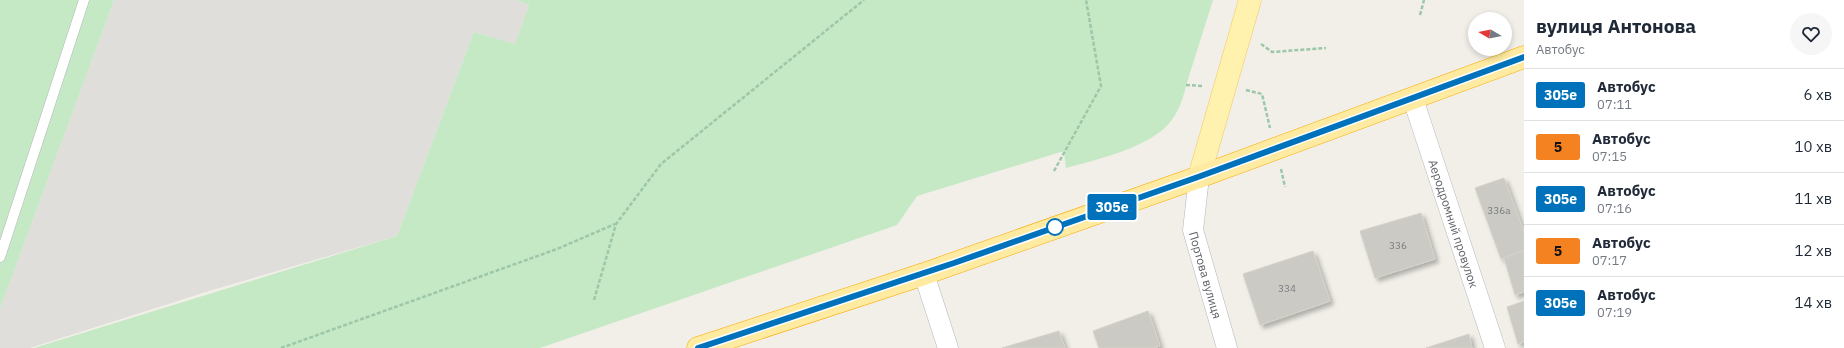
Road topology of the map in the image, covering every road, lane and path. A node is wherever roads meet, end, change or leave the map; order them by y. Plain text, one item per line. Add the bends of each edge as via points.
1 (84, 0) edge
2 (864, 0) edge
3 (1086, 0) edge
4 (1250, 0) edge
5 (1424, 0) edge
6 (1420, 15) dead end
7 (1261, 44) dead end
8 (1326, 48) dead end
9 (1524, 57) edge
10 (1413, 99) junction
11 (1054, 171) dead end
12 (1198, 177) junction
13 (616, 224) junction
14 (0, 257) edge
15 (924, 274) junction
16 (594, 300) dead end
17 (281, 348) edge
18 (698, 348) edge
19 (948, 348) edge
20 (1227, 348) edge
21 (1495, 348) edge

1 - 14 lane
2 - 13 path via 661,164
3 - 11 path via 1101,86
4 - 12 main road
5 - 6 path
7 - 8 path via 1272,52
9 - 10 highway
10 - 12 highway
10 - 21 street, Аеродромний провулок
12 - 15 highway
12 - 20 street, Портова вулиця via 1193,230
13 - 16 path
13 - 17 path via 557,249
15 - 18 highway
15 - 19 street

